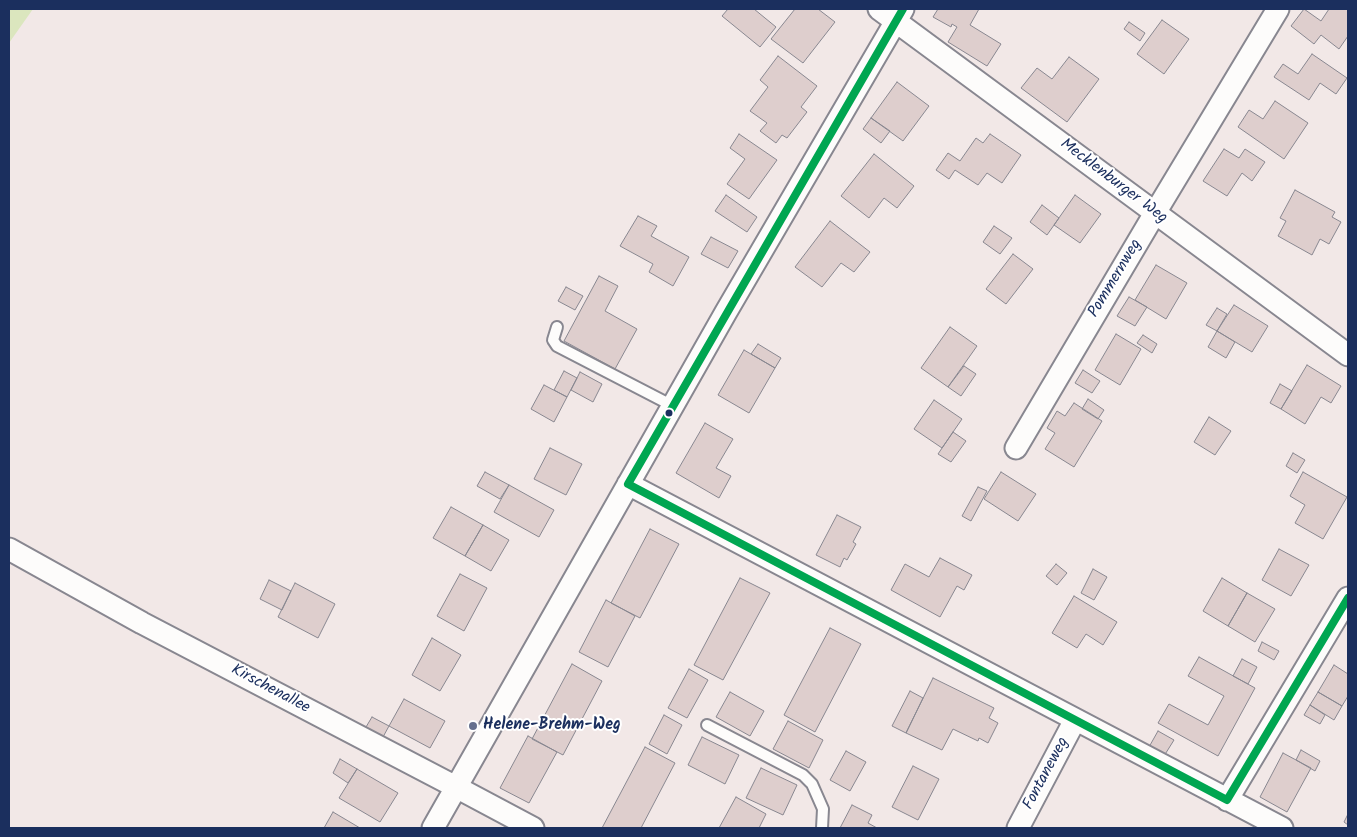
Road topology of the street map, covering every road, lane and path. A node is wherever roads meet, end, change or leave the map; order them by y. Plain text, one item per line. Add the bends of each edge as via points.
1 (879, 9) edge
2 (1278, 9) edge
3 (899, 15) edge
4 (1155, 213) junction
5 (557, 327) dead end
6 (1348, 355) edge
7 (673, 406) junction
8 (1016, 448) dead end
9 (628, 484) junction
10 (9, 549) edge
11 (1348, 598) edge
12 (1339, 634) edge
13 (1076, 720) junction
14 (708, 725) dead end
15 (456, 786) junction
16 (1227, 800) junction
17 (433, 828) edge
18 (533, 828) edge
19 (822, 828) edge
20 (1018, 828) edge
21 (1282, 828) edge

1 - 3 street, Mecklenburger Weg
2 - 4 street, Pommernweg
3 - 4 street, Mecklenburger Weg
3 - 7 street
4 - 6 street, Mecklenburger Weg
4 - 8 street, Pommernweg
5 - 7 lane via 553,340 557,346
7 - 9 street
9 - 13 street
9 - 15 street
10 - 15 street, Kirschenallee via 142,623
11 - 12 street
12 - 16 street
13 - 16 street
13 - 20 street, Fontaneweg
14 - 19 lane via 803,775 812,784 823,809
15 - 17 street
15 - 18 street, Kirschenallee
16 - 21 street

